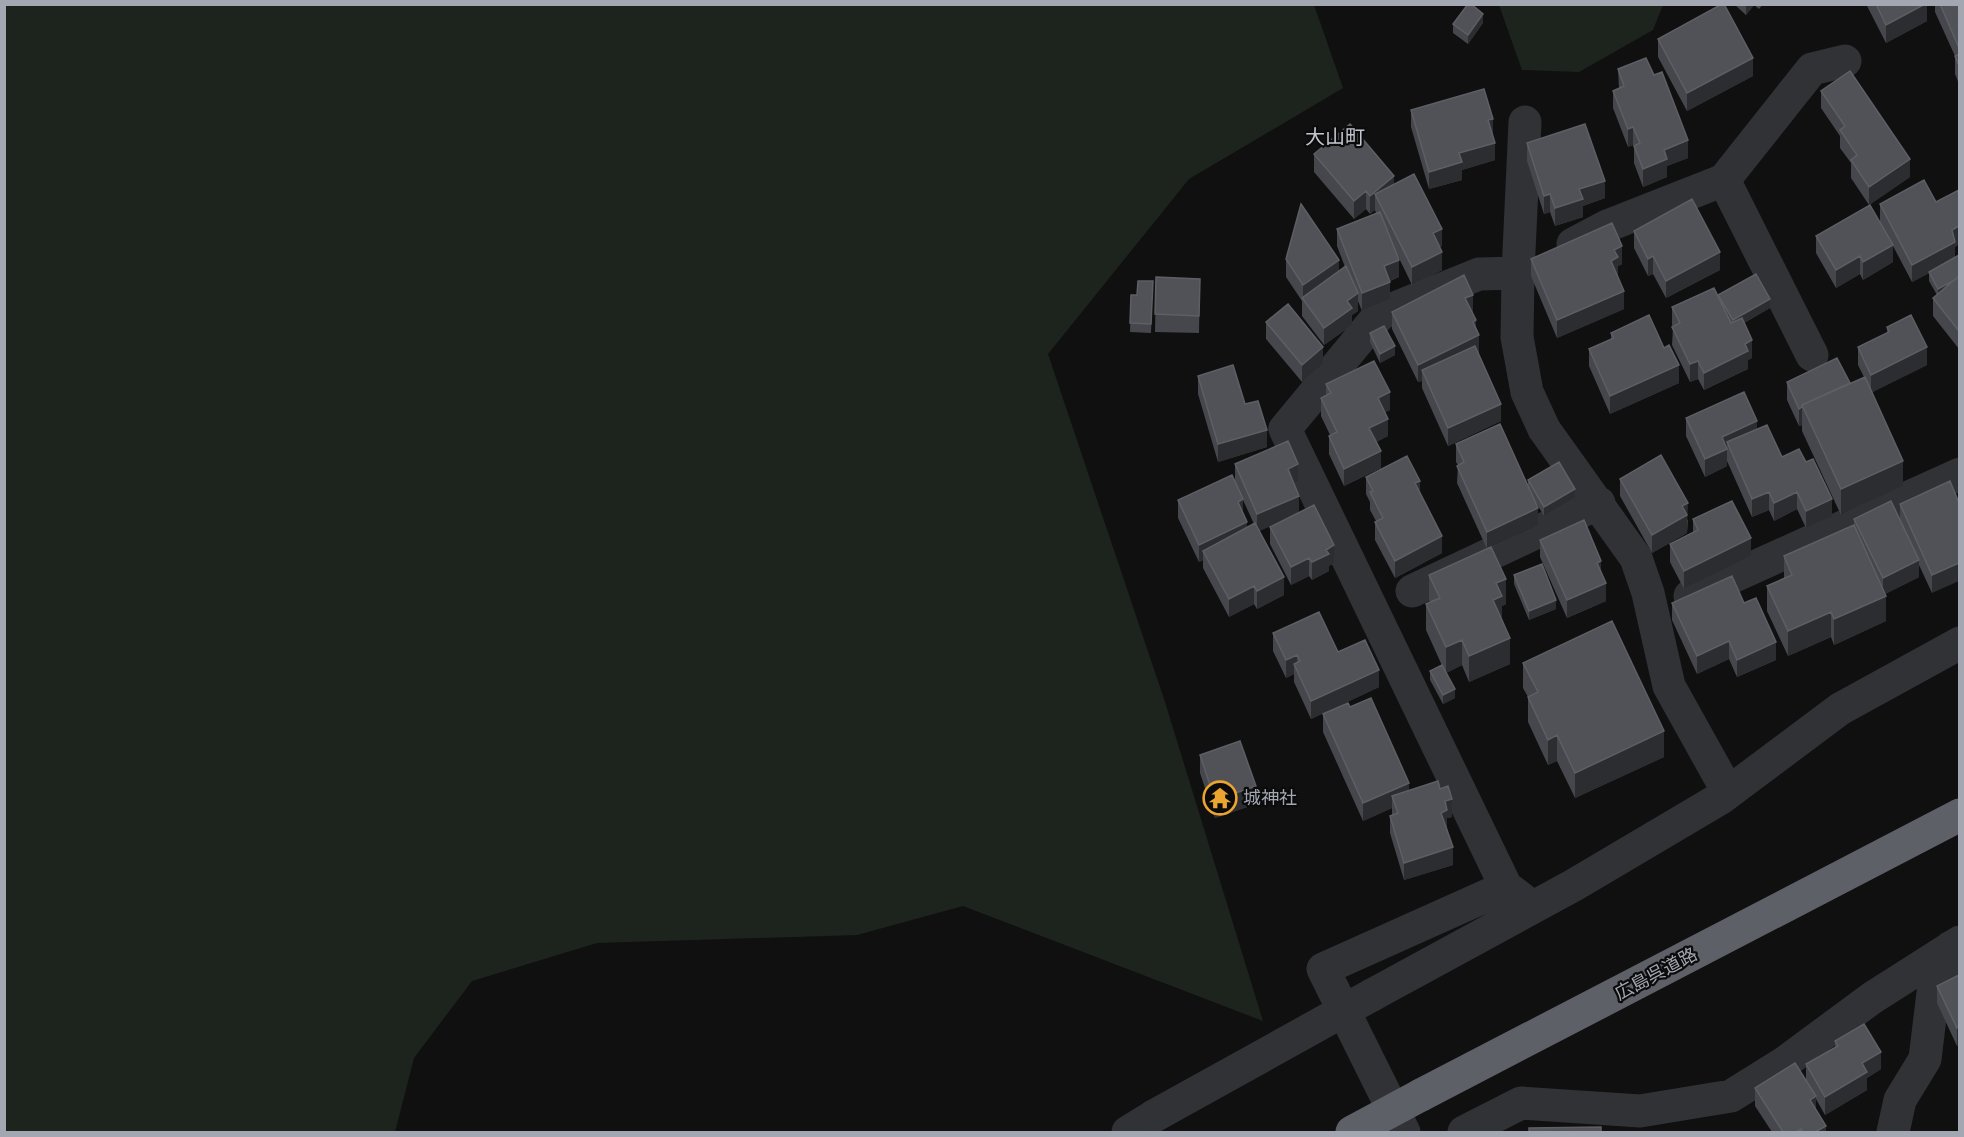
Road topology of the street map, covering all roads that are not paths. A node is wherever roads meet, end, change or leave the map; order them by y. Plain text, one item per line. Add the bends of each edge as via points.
1 (1845, 61) dead end
2 (1525, 122) dead end
3 (1724, 180) junction
4 (1518, 273) junction
5 (1812, 355) dead end
6 (1959, 474) edge
7 (1599, 504) junction
8 (1412, 591) dead end
9 (1652, 613) junction
10 (1959, 643) edge
11 (1728, 792) junction
12 (1959, 814) edge
13 (1506, 887) junction
14 (1532, 908) junction
15 (1955, 944) edge
16 (1141, 1124) edge
17 (1352, 1132) edge
18 (1404, 1132) edge
19 (1464, 1132) edge
20 (1893, 1132) edge

1 - 3 street via 1812,69
2 - 4 street
3 - 4 street via 1607,226
3 - 5 street
4 - 7 street via 1517,337 1527,392 1544,429
4 - 13 street via 1479,274 1380,314 1286,429
6 - 9 street
7 - 8 street
7 - 9 street via 1636,558
9 - 11 street via 1669,686
10 - 11 street via 1840,709
11 - 14 street
12 - 17 highway, 広島呉道路, bridge
13 - 14 street
13 - 18 street via 1323,969
14 - 16 street, bridge
15 - 19 street via 1731,1096 1640,1111 1521,1103
15 - 20 street via 1934,993 1925,1059 1899,1100

